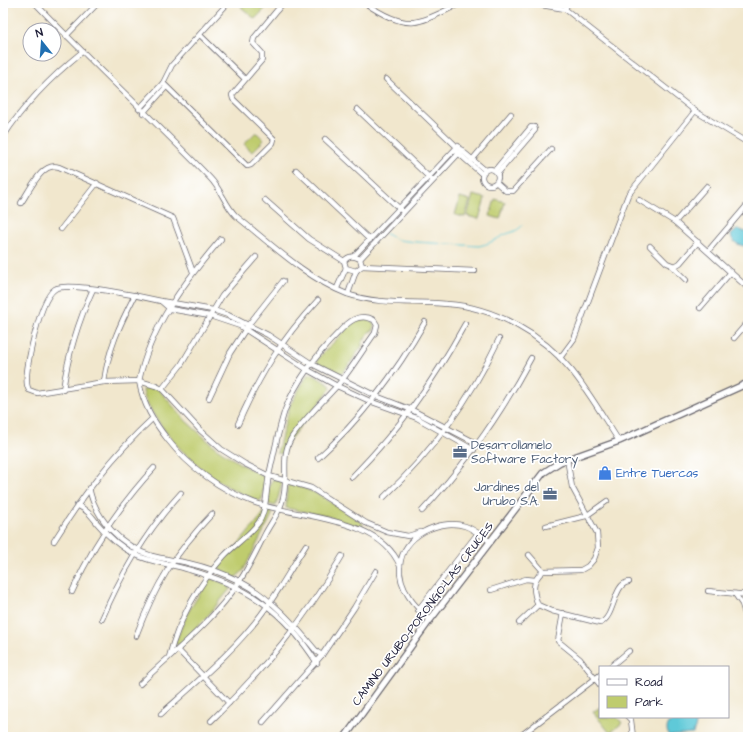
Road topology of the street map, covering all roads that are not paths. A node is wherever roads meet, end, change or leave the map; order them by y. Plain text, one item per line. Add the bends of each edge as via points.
1 (35, 3) edge
2 (98, 3) edge
3 (228, 3) edge
4 (284, 3) edge
5 (365, 3) edge
6 (461, 3) edge
7 (529, 3) edge
8 (568, 3) edge
9 (565, 9) junction
10 (200, 35) junction
11 (66, 36) junction
12 (82, 52) junction
13 (245, 79) junction
14 (386, 79) dead end
15 (165, 85) junction
16 (356, 109) dead end
17 (141, 111) junction
18 (695, 111) junction
19 (511, 114) dead end
20 (3, 137) edge
21 (325, 139) dead end
22 (748, 143) edge
23 (456, 147) junction
24 (551, 149) dead end
25 (461, 152) junction
26 (472, 160) junction
27 (296, 170) dead end
28 (484, 172) junction
29 (497, 172) junction
30 (429, 177) junction
31 (434, 181) junction
32 (97, 183) junction
33 (497, 183) junction
34 (707, 186) dead end
35 (265, 200) dead end
36 (639, 200) dead end
37 (21, 203) dead end
38 (748, 204) edge
39 (400, 208) junction
40 (404, 212) junction
41 (675, 222) junction
42 (61, 228) dead end
43 (221, 239) dead end
44 (370, 240) junction
45 (698, 242) junction
46 (650, 246) dead end
47 (708, 251) junction
48 (354, 256) junction
49 (256, 257) dead end
50 (360, 259) junction
51 (344, 261) junction
52 (678, 265) junction
53 (362, 266) junction
54 (672, 266) junction
55 (346, 268) junction
56 (356, 271) junction
57 (676, 271) junction
58 (193, 272) junction
59 (476, 272) dead end
60 (731, 272) junction
61 (686, 280) dead end
62 (283, 281) dead end
63 (337, 288) junction
64 (748, 288) edge
65 (93, 289) junction
66 (348, 294) junction
67 (135, 295) junction
68 (318, 300) dead end
69 (161, 301) junction
70 (174, 303) junction
71 (700, 308) dead end
72 (170, 309) junction
73 (213, 310) junction
74 (210, 316) junction
75 (425, 322) dead end
76 (748, 322) edge
77 (249, 324) junction
78 (465, 324) dead end
79 (246, 329) junction
80 (734, 338) dead end
81 (499, 339) dead end
82 (281, 344) junction
83 (278, 349) junction
84 (531, 358) dead end
85 (560, 358) junction
86 (312, 364) junction
87 (308, 370) junction
88 (342, 379) junction
89 (139, 381) junction
90 (104, 382) junction
91 (748, 383) edge
92 (337, 386) junction
93 (162, 389) junction
94 (63, 390) junction
95 (376, 396) junction
96 (209, 398) dead end
97 (372, 402) junction
98 (412, 410) junction
99 (408, 414) junction
100 (152, 419) junction
101 (238, 424) dead end
102 (446, 427) junction
103 (442, 432) junction
104 (619, 441) junction
105 (478, 444) junction
106 (474, 450) junction
107 (273, 458) junction
108 (318, 458) dead end
109 (567, 460) junction
110 (284, 461) junction
111 (154, 468) dead end
112 (269, 476) junction
113 (352, 477) dead end
114 (285, 479) junction
115 (89, 488) junction
116 (181, 493) dead end
117 (384, 497) dead end
118 (607, 501) dead end
119 (78, 505) junction
120 (265, 506) junction
121 (278, 510) junction
122 (422, 511) dead end
123 (212, 514) dead end
124 (586, 516) junction
125 (368, 524) junction
126 (108, 526) junction
127 (546, 526) dead end
128 (105, 531) junction
129 (360, 531) junction
130 (421, 532) junction
131 (478, 533) junction
132 (368, 534) junction
133 (54, 541) dead end
134 (491, 542) junction
135 (306, 545) dead end
136 (136, 549) junction
137 (133, 554) junction
138 (529, 554) dead end
139 (342, 556) dead end
140 (174, 560) junction
141 (170, 566) junction
142 (400, 566) junction
143 (212, 570) junction
144 (376, 571) dead end
145 (542, 571) junction
146 (208, 575) junction
147 (534, 580) junction
148 (629, 582) dead end
149 (238, 584) junction
150 (491, 590) dead end
151 (708, 591) dead end
152 (72, 592) dead end
153 (735, 594) junction
154 (748, 595) edge
155 (269, 604) junction
156 (538, 605) junction
157 (418, 610) junction
158 (563, 613) junction
159 (102, 619) dead end
160 (430, 620) junction
161 (519, 623) dead end
162 (748, 624) edge
163 (295, 629) junction
164 (136, 636) dead end
165 (178, 650) junction
166 (629, 650) dead end
167 (322, 655) junction
168 (168, 657) junction
169 (317, 663) junction
170 (611, 666) edge
171 (599, 676) edge
172 (203, 677) junction
173 (595, 679) junction
174 (599, 683) edge
175 (140, 684) dead end
176 (229, 703) junction
177 (161, 714) dead end
178 (629, 718) edge
179 (211, 720) dead end
180 (263, 722) dead end
181 (345, 737) edge
182 (519, 737) edge
183 (633, 737) edge

1 - 11 street
2 - 11 street
3 - 10 street
4 - 13 street via 254,38 253,43 263,58
5 - 6 street via 404,22 415,22
7 - 9 street
8 - 9 street
9 - 18 street
10 - 13 street
10 - 15 street via 172,65
11 - 12 street
12 - 17 street
12 - 20 street via 37,92
13 - 15 street via 233,92 232,97 274,139 249,166
14 - 23 street
15 - 17 street
16 - 30 street
17 - 63 street via 212,180 236,216 314,276
18 - 22 street
18 - 85 street via 628,195 574,339
19 - 26 street
21 - 39 street
23 - 25 street
23 - 30 street
24 - 33 street via 513,191 506,191
25 - 26 street
25 - 28 street
25 - 31 street
26 - 28 street
27 - 44 street
28 - 29 street via 490,168
28 - 33 street via 485,183
29 - 29 street via 535,130 534,127 531,127
29 - 33 street
30 - 31 street
30 - 39 street
31 - 40 street
32 - 37 street via 60,167 51,166 44,170
32 - 42 street
32 - 58 street via 173,218
34 - 41 street
35 - 51 street via 309,239
36 - 41 street
38 - 47 street
39 - 40 street
39 - 44 street
40 - 50 street
41 - 45 street
43 - 58 street
44 - 48 street
45 - 47 street
45 - 52 street
46 - 54 street
47 - 60 street
48 - 50 street
48 - 51 street
49 - 73 street via 237,277
50 - 53 street
51 - 55 street
52 - 54 street
52 - 57 street
53 - 56 street
53 - 59 street
54 - 57 street
55 - 56 street
55 - 63 street
56 - 66 street
57 - 61 street
58 - 70 street
60 - 64 street
60 - 71 street
62 - 77 street
63 - 66 street
65 - 67 street
65 - 94 street via 74,336
65 - 94 street via 55,289 47,300 35,331 29,362 28,387 34,393
66 - 85 street via 373,300 448,304 472,308 514,325 533,336
67 - 69 street
67 - 90 street via 113,340
68 - 82 street
69 - 70 street
69 - 72 street
70 - 72 street
70 - 73 street
72 - 74 street
72 - 89 street via 148,347
73 - 74 street
73 - 77 street
74 - 79 street
74 - 93 street via 181,365
75 - 95 street via 407,353
76 - 80 street
77 - 79 street
77 - 82 street
78 - 98 street via 438,372
79 - 83 street
79 - 96 street via 230,354
81 - 102 street via 484,368
82 - 83 street
82 - 86 street
83 - 87 street
83 - 101 street via 255,386
84 - 105 street via 514,391
85 - 104 street via 572,371
86 - 87 street
86 - 88 street
86 - 88 street via 329,342 354,319 361,316 374,320 377,325 375,333
87 - 92 street
87 - 107 street via 290,398
88 - 92 street
88 - 95 street
89 - 90 street
89 - 93 street
89 - 100 street via 141,396
90 - 94 street
91 - 104 main road, CAMINO URUBO-PORONGO-LAS CRUCES
92 - 97 street
92 - 110 street via 292,437
93 - 112 street via 221,449
95 - 97 street
95 - 98 street
97 - 99 street
97 - 108 street
98 - 99 street
98 - 102 street
99 - 103 street
99 - 113 street
100 - 115 street via 116,454
100 - 120 street via 171,445 204,475 230,491
102 - 103 street
102 - 105 street
103 - 106 street
103 - 117 street via 414,467
104 - 109 main road, CAMINO URUBO-PORONGO-LAS CRUCES
105 - 106 street
106 - 122 street
107 - 110 street via 280,456
107 - 112 street
109 - 124 street via 572,488
109 - 134 main road, CAMINO URUBO-PORONGO-LAS CRUCES via 543,473
110 - 114 street
111 - 126 street
112 - 114 street
112 - 120 street
114 - 121 street via 282,503
114 - 125 street via 322,494
115 - 119 street
115 - 126 street via 95,510
116 - 136 street via 162,513
118 - 124 street
119 - 128 street via 91,514
119 - 133 street
120 - 121 street
120 - 143 street via 259,522
121 - 129 street via 339,522
121 - 149 street
123 - 140 street
124 - 127 street
124 - 145 street via 599,541 594,559 581,570
125 - 129 street
125 - 130 street via 401,536 412,536
125 - 132 street
126 - 128 street
126 - 136 street
128 - 137 street via 118,545
128 - 152 street via 84,565
129 - 132 street
130 - 131 street via 450,523 466,526
130 - 142 street via 409,544
131 - 134 street
131 - 157 street
132 - 142 street via 387,546
134 - 160 main road, CAMINO URUBO-PORONGO-LAS CRUCES
135 - 155 street
136 - 137 street
136 - 140 street
137 - 141 street via 151,562
137 - 159 street
138 - 145 street
139 - 163 street
140 - 141 street
140 - 143 street
141 - 146 street
141 - 164 street via 153,593
142 - 157 street via 406,594
143 - 146 street
143 - 149 street
144 - 167 street
145 - 147 street
146 - 149 street
146 - 168 street via 185,612
147 - 150 street via 526,579
147 - 156 street
148 - 158 street via 623,585 605,622 600,623
149 - 155 street
149 - 165 street via 212,617
151 - 153 street
153 - 154 street
153 - 162 street via 742,604
155 - 163 street
155 - 172 street
156 - 158 street
156 - 161 street
157 - 160 street
158 - 173 street via 558,641 580,659
160 - 181 main road, CAMINO URUBO-PORONGO-LAS CRUCES
163 - 167 street
163 - 169 street
163 - 176 street via 264,667
165 - 168 street
165 - 172 street
166 - 170 street
167 - 169 street
168 - 175 street
169 - 180 street
171 - 173 street
172 - 176 street
172 - 177 street
173 - 174 street
173 - 182 street
176 - 179 street
178 - 183 street

